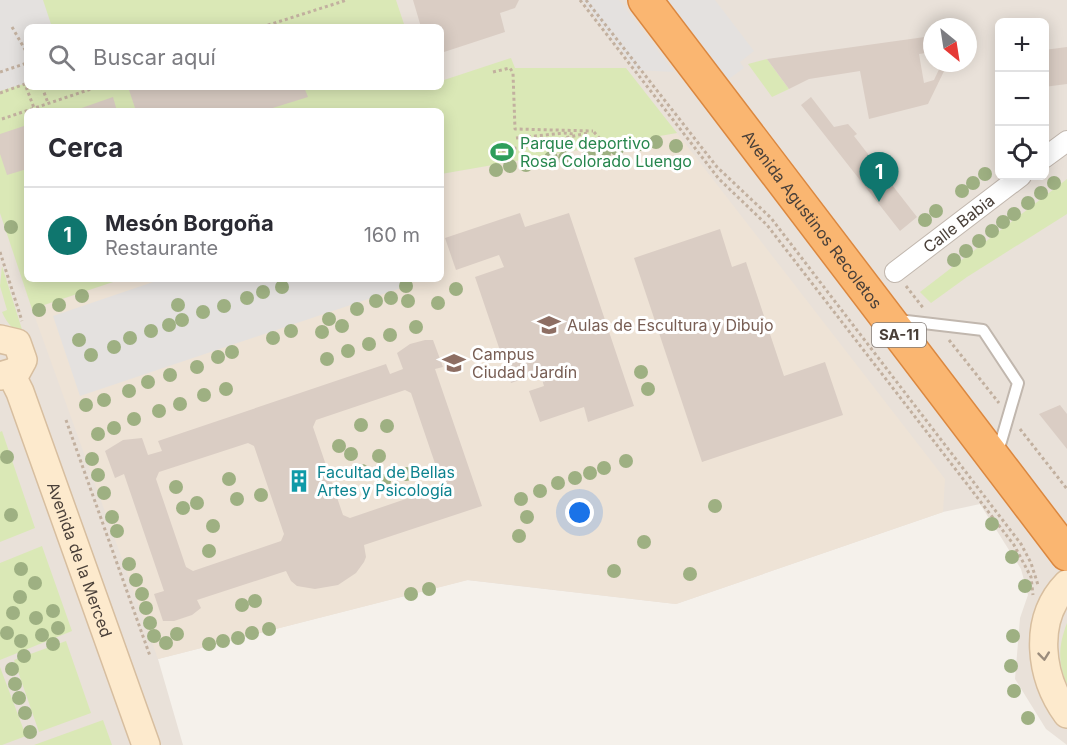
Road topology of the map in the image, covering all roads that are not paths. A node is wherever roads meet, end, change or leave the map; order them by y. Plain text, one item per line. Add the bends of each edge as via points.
1 (645, 0) edge
2 (1067, 141) edge
3 (1049, 154) edge
4 (1016, 180) edge
5 (895, 272) road end
6 (887, 319) junction
7 (0, 339) edge
8 (6, 375) edge
9 (996, 461) junction
10 (1067, 554) edge
11 (1067, 584) edge
12 (1067, 714) edge
13 (146, 745) edge

1 - 6 highway, Avenida Agustinos Recoletos / SA-11
2 - 3 street
4 - 5 street, Calle Babia
6 - 9 highway, Avenida Agustinos Recoletos / SA-11
6 - 9 lane via 983,330 1018,383
7 - 8 main road via 17,343 23,354 21,366
8 - 13 main road, Avenida de la Merced via 20,392
9 - 10 highway, Avenida Agustinos Recoletos / SA-11
11 -> 12 main road via 1056,599 1043,644 1046,674

